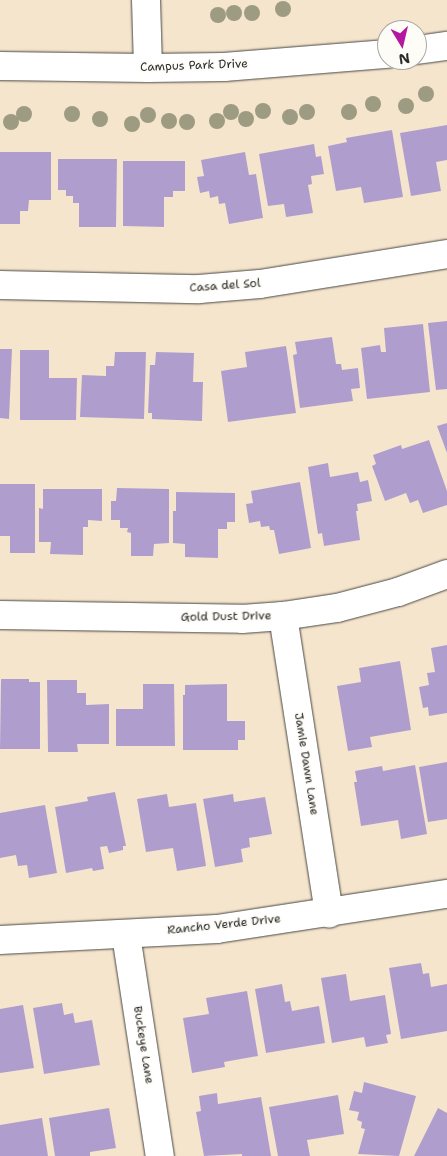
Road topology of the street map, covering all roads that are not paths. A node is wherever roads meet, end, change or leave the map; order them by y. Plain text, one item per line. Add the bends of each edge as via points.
1 (146, 0) edge
2 (447, 46) edge
3 (427, 49) edge
4 (377, 55) edge
5 (0, 66) edge
6 (148, 68) junction
7 (447, 254) edge
8 (0, 285) edge
9 (447, 574) edge
10 (0, 615) edge
11 (282, 616) junction
12 (447, 894) edge
13 (329, 913) junction
14 (126, 934) junction
15 (0, 940) edge
16 (160, 1156) edge

1 - 6 street
2 - 3 street
4 - 6 street, Campus Park Drive via 224,67
5 - 6 street, Campus Park Drive
7 - 8 street, Casa del Sol via 260,284 199,289
9 - 11 street, Gold Dust Drive via 398,592 337,608
10 - 11 street, Gold Dust Drive via 242,619
11 - 13 street, Jamie Dawn Lane
12 - 13 street, Rancho Verde Drive
13 - 14 street, Rancho Verde Drive via 217,929
14 - 15 street, Rancho Verde Drive
14 - 16 street, Buckeye Lane

